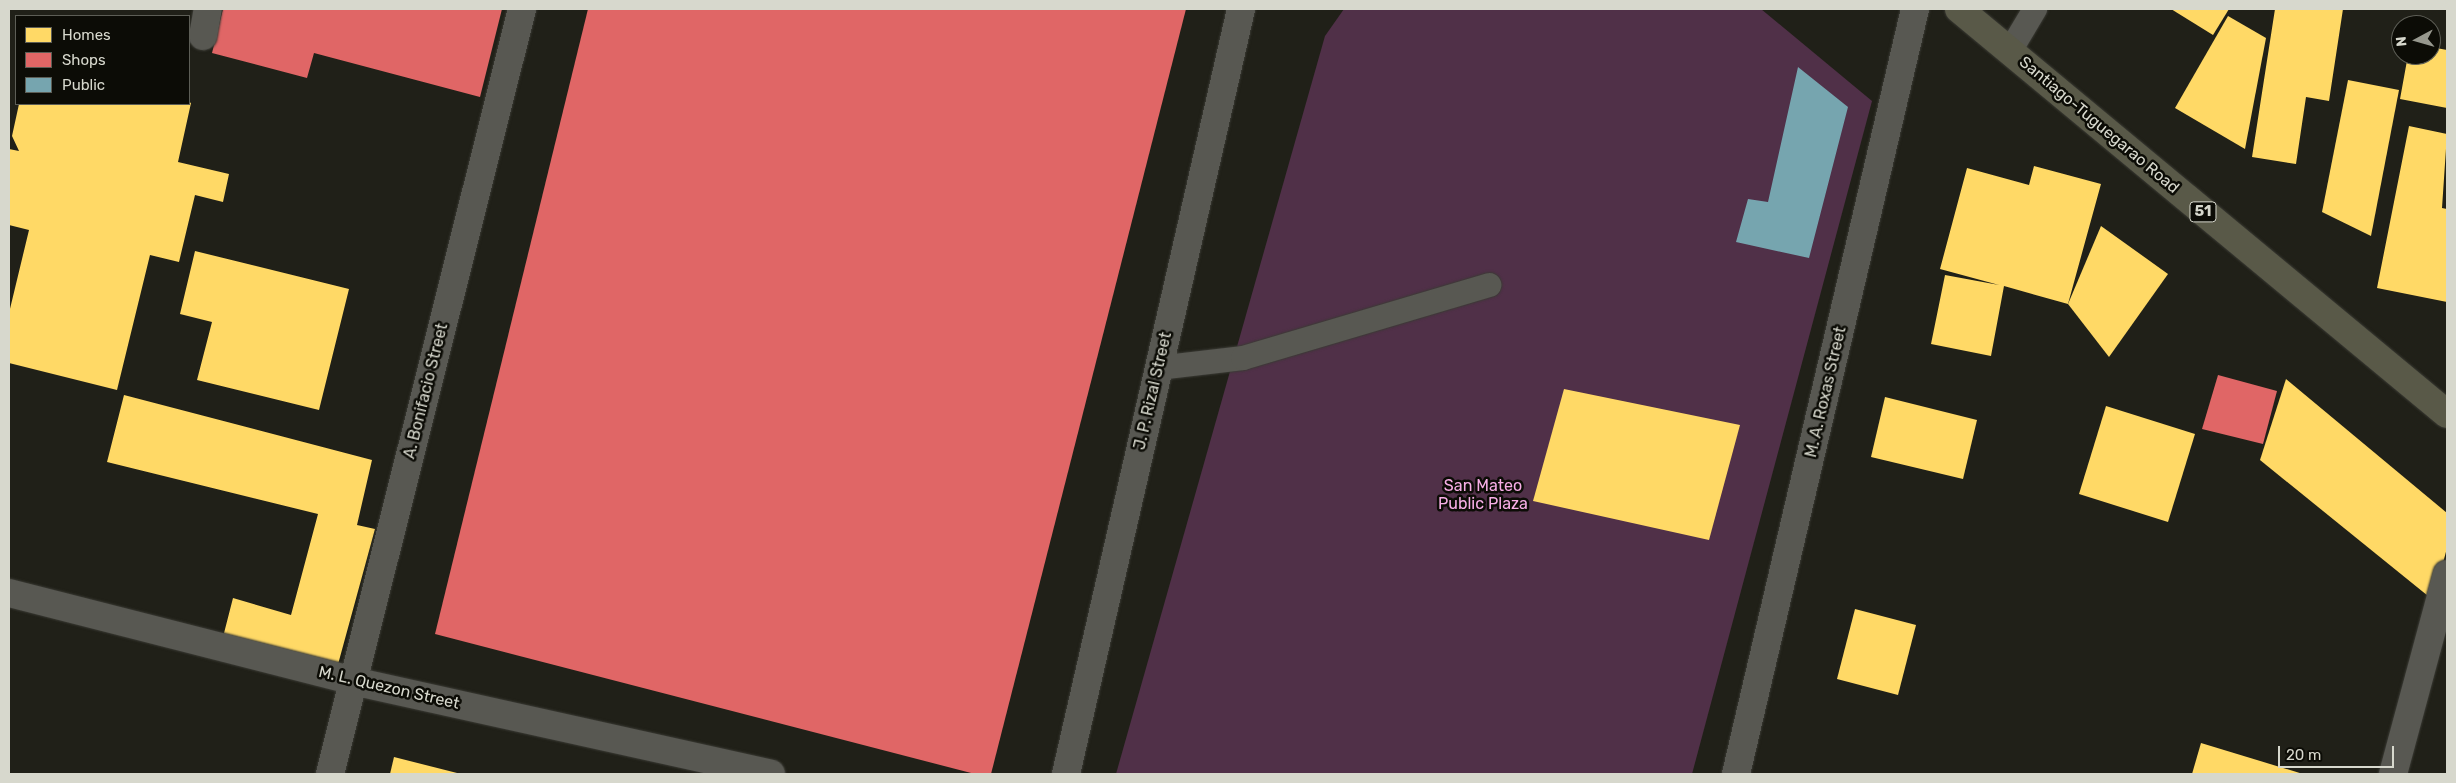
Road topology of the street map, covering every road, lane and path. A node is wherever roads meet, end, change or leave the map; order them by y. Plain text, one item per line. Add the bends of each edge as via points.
1 (208, 9) edge
2 (522, 9) edge
3 (1241, 9) edge
4 (1915, 9) edge
5 (1959, 9) edge
6 (2035, 9) edge
7 (203, 36) dead end
8 (2010, 52) junction
9 (1488, 285) dead end
10 (1158, 368) junction
11 (2447, 414) edge
12 (2447, 574) edge
13 (9, 593) edge
14 (353, 681) junction
15 (330, 774) edge
16 (771, 774) edge
17 (1066, 774) edge
18 (1736, 774) edge
19 (2393, 774) edge

1 - 7 street
2 - 14 street, A. Bonifacio Street
3 - 10 street, J. P. Rizal Street
4 - 18 street, M. A. Roxas Street
5 - 8 highway, Santiago-Tuguegarao Road / 51
6 - 8 lane
8 - 11 highway, Santiago-Tuguegarao Road / 51
9 - 10 lane via 1243,358
10 - 17 street, J. P. Rizal Street
12 - 19 street
13 - 14 street, M. L. Quezon Street
14 - 15 street, A. Bonifacio Street
14 - 16 street, M. L. Quezon Street

